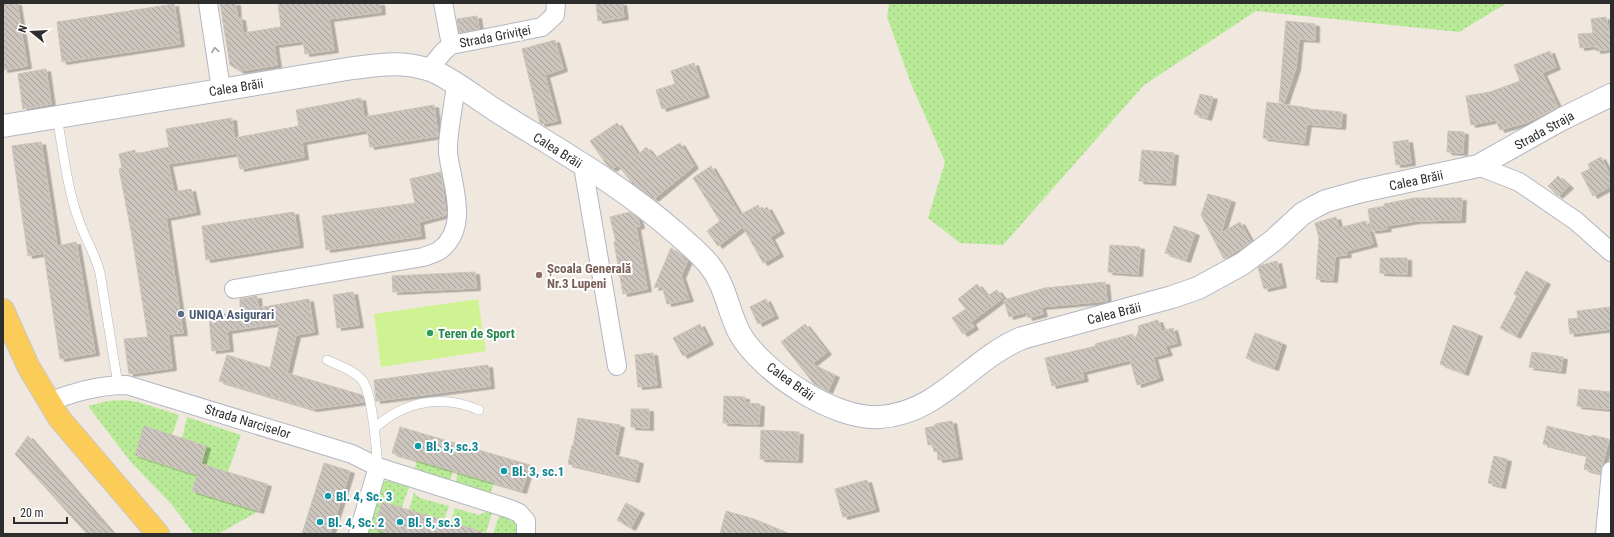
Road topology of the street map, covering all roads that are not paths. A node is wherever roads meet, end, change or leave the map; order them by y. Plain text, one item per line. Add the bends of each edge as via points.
1 (208, 3) edge
2 (443, 3) edge
3 (556, 3) edge
4 (451, 45) junction
5 (429, 69) junction
6 (456, 85) junction
7 (221, 89) junction
8 (1611, 95) edge
9 (57, 118) junction
10 (3, 126) edge
11 (583, 166) junction
12 (1478, 166) junction
13 (1611, 252) edge
14 (234, 289) dead end
15 (3, 310) edge
16 (327, 360) dead end
17 (617, 366) dead end
18 (118, 385) junction
19 (48, 402) junction
20 (479, 410) dead end
21 (374, 429) junction
22 (378, 467) junction
23 (1611, 471) edge
24 (158, 534) edge
25 (358, 534) edge
26 (526, 534) edge
27 (1605, 534) edge

7 -> 1 street
2 - 4 street
3 - 4 street, Strada Griviţei via 555,15 542,28
4 - 5 street, Strada Griviţei
5 - 6 main road, Calea Brăii
5 - 7 main road, Calea Brăii via 396,63
6 - 11 main road, Calea Brăii
6 - 14 street via 448,151 459,212 454,230 440,251 424,257
7 - 9 main road, Calea Brăii
8 - 12 main road, Strada Straja
9 - 10 main road, Calea Brăii
9 - 18 lane via 78,218 100,272
11 - 12 main road, Calea Brăii via 649,210 709,264 718,277 748,345 780,375 808,395 839,411 878,418 919,409 992,353 1022,338 1172,298 1204,286 1242,264 1274,240 1302,214 1326,201
11 - 17 street
12 - 13 street via 1519,182 1576,221
15 - 19 main road via 28,366
16 - 21 lane via 362,379 366,387
18 - 19 street, Strada Narciselor via 75,392
18 - 22 street, Strada Narciselor via 145,390 352,454
19 - 24 main road via 72,435
20 - 21 lane via 457,403 419,403 396,412
21 - 22 lane
22 - 25 street
22 - 26 street, Strada Narciselor via 519,513 526,521
23 - 27 street

